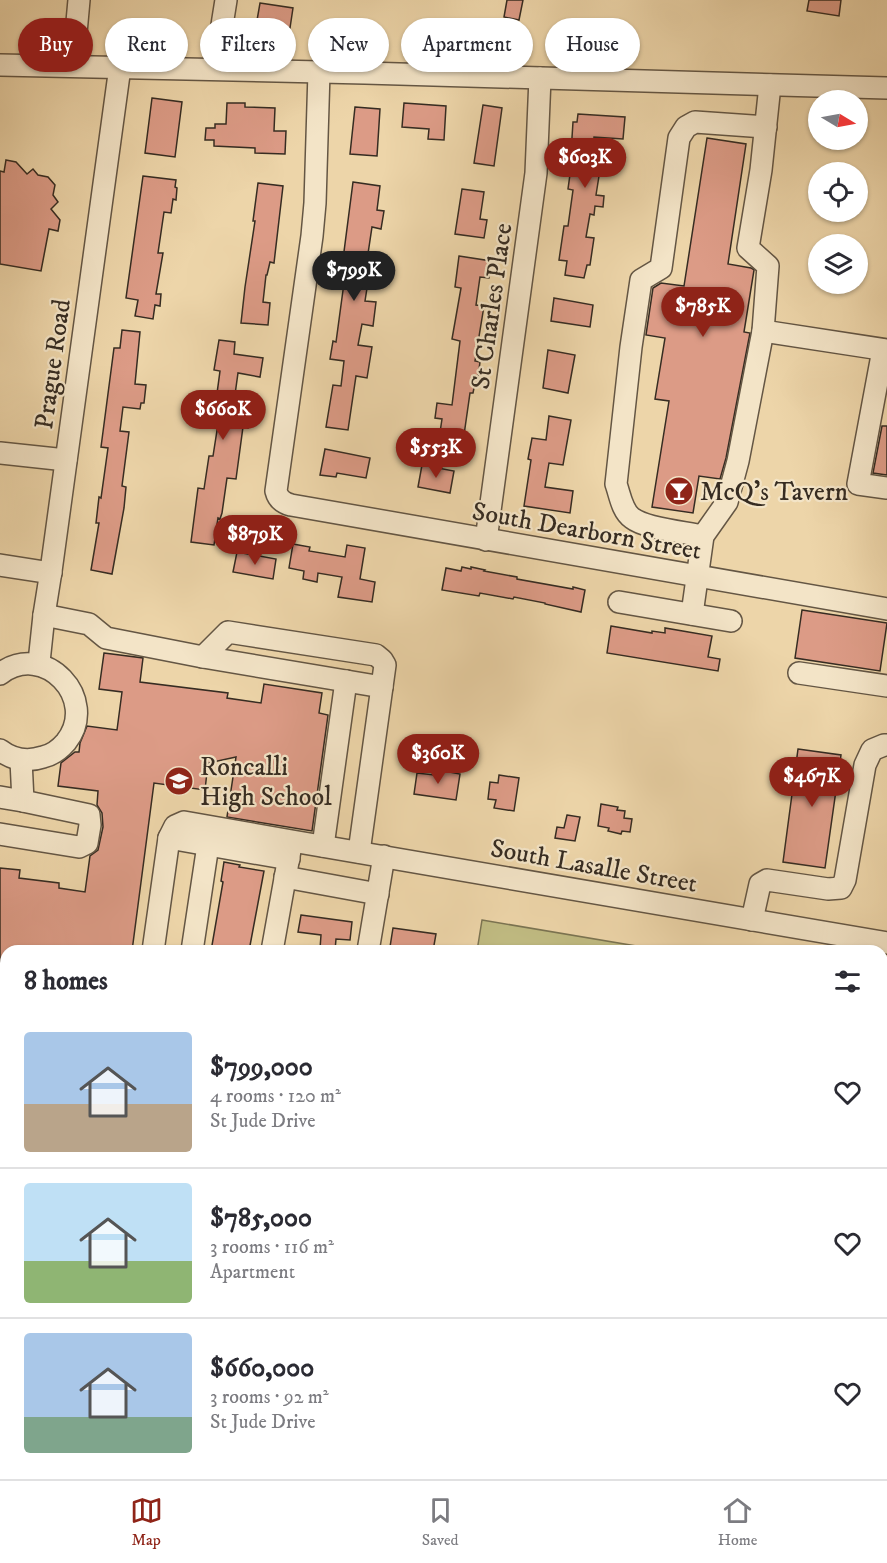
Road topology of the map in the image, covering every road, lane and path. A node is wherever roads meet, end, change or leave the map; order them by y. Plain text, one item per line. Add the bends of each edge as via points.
1 (79, 0) edge
2 (226, 0) edge
3 (77, 18) edge
4 (223, 18) edge
5 (0, 65) edge
6 (18, 65) edge
7 (119, 72) edge
8 (319, 72) joint
9 (540, 78) junction
10 (770, 84) junction
11 (887, 88) edge
12 (766, 127) junction
13 (763, 331) junction
14 (885, 350) edge
15 (882, 390) edge
16 (0, 453) edge
17 (66, 460) junction
18 (887, 488) edge
19 (703, 536) junction
20 (486, 540) junction
21 (0, 566) edge
22 (51, 573) junction
23 (697, 576) junction
24 (619, 602) dead end
25 (887, 609) edge
26 (692, 614) junction
27 (44, 615) junction
28 (731, 621) dead end
29 (203, 657) junction
30 (43, 666) junction
31 (798, 673) dead end
32 (0, 674) edge
33 (346, 681) junction
34 (887, 686) edge
35 (382, 687) junction
36 (887, 746) edge
37 (0, 750) edge
38 (21, 760) junction
39 (0, 797) edge
40 (23, 801) junction
41 (0, 834) edge
42 (169, 838) junction
43 (208, 845) junction
44 (323, 846) junction
45 (359, 852) junction
46 (384, 856) junction
47 (288, 859) junction
48 (378, 894) junction
49 (752, 920) junction
50 (154, 945) edge
51 (193, 945) edge
52 (273, 945) edge
53 (369, 945) edge
54 (874, 945) edge

1 - 3 street
2 - 4 street
5 - 6 street
7 - 17 street, Prague Road
8 - 9 street
8 - 20 street, South Dearborn Street via 314,214 276,491 285,504
9 - 10 street
9 - 20 street, St Charles Place via 536,173
10 - 11 street
10 - 12 street
12 - 13 street via 748,248 768,266
12 - 19 street via 695,122 686,128 679,138 661,268 641,280 616,484 631,518 644,525
13 - 14 street
13 - 19 street via 727,502
14 - 15 street
15 - 18 street via 858,484
16 - 17 street
17 - 22 street, Prague Road
19 - 23 street
20 - 23 street, South Dearborn Street
21 - 22 street
22 - 27 street, Prague Road
23 - 25 street, South Dearborn Street
23 - 26 street
24 - 26 street
26 - 28 street
27 - 29 street via 89,624 106,638
27 - 30 street, Prague Road via 39,662
29 - 33 street
29 - 35 street via 228,632 376,655 385,665
30 - 32 street via 17,665
30 - 38 street via 56,673 74,695 75,723 61,748 49,756
31 - 34 street
33 - 35 street
33 - 44 street
35 - 45 street
36 - 49 street via 872,750 865,765 846,880 841,888 767,880 760,884
37 - 38 street
38 - 40 street
39 - 40 street
40 - 41 street via 88,815 87,843 79,847
42 - 43 street
42 - 47 street via 175,826 184,822
42 - 50 street
43 - 47 street
43 - 51 street
44 - 45 street, South Lasalle Street
44 - 47 street, South Lasalle Street
45 - 46 street, South Lasalle Street
46 - 48 street
46 - 49 street, South Lasalle Street
47 - 48 street
47 - 52 street
48 - 53 street
49 - 54 street, South Lasalle Street

